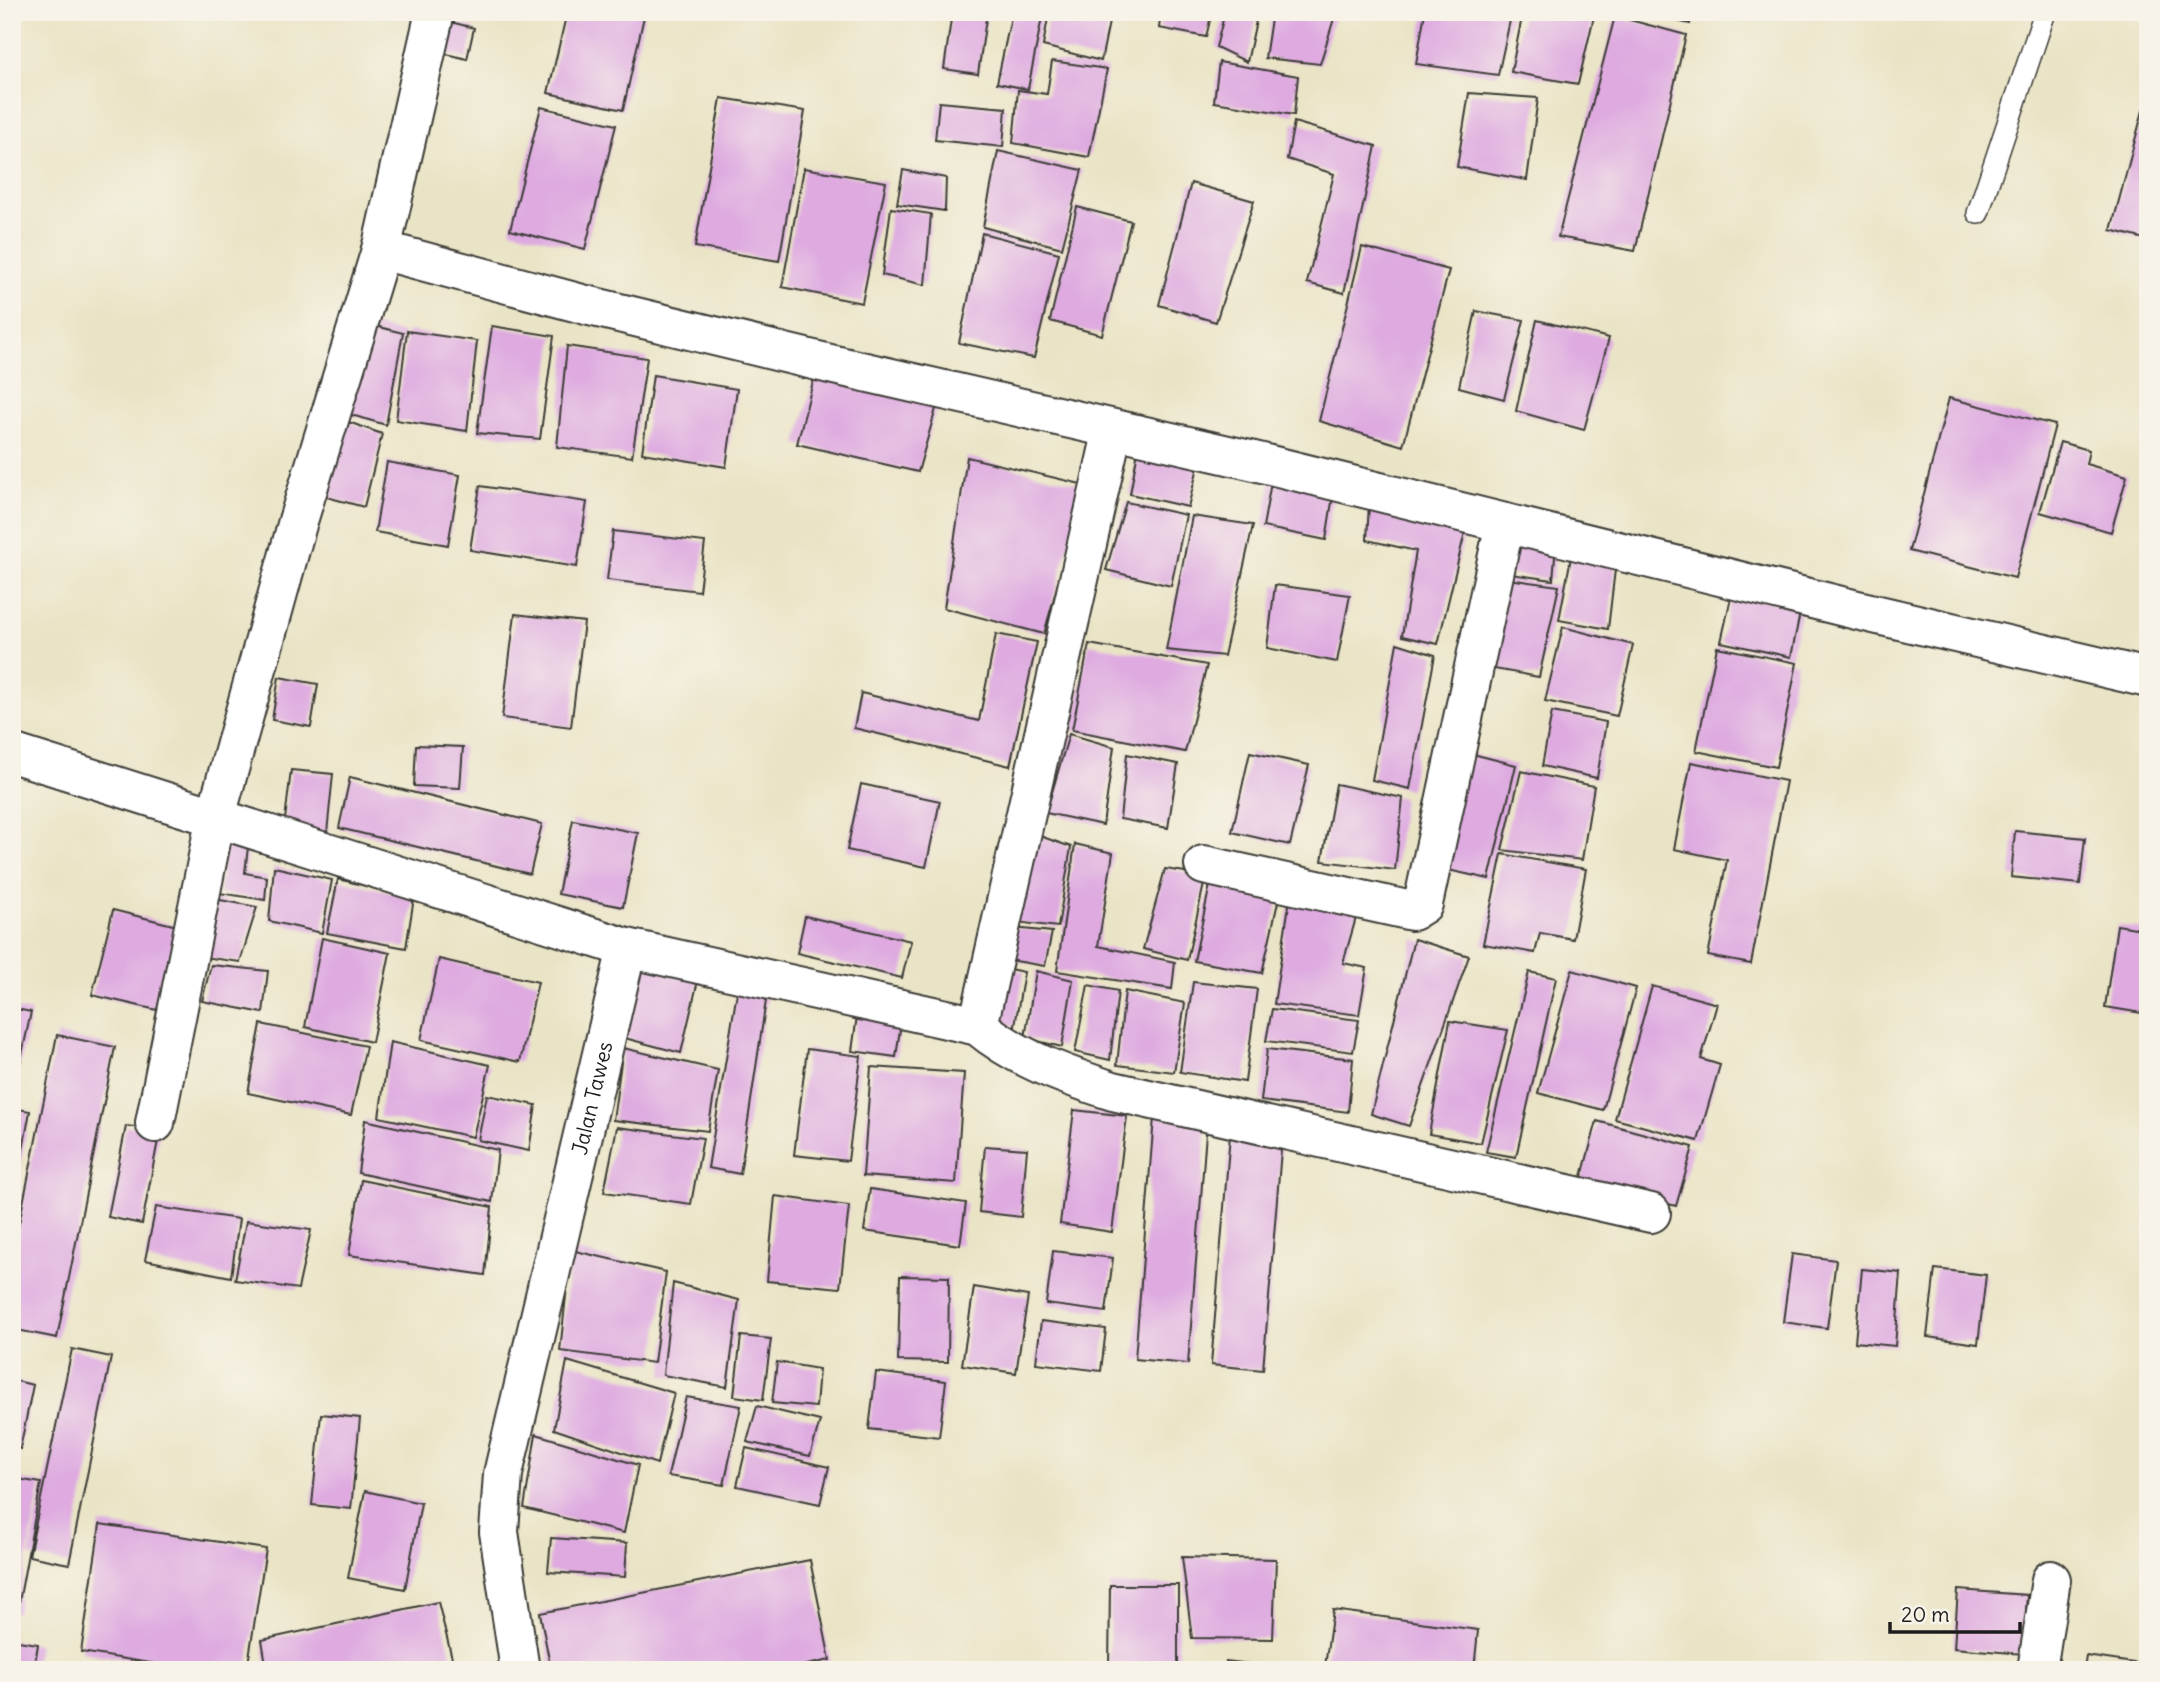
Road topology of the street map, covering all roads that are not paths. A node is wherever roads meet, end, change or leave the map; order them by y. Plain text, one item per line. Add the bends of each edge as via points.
1 (435, 12) edge
2 (2045, 12) edge
3 (1978, 213) dead end
4 (381, 250) junction
5 (1113, 429) junction
6 (1505, 523) junction
7 (2148, 678) edge
8 (12, 753) edge
9 (216, 816) junction
10 (1204, 865) dead end
11 (626, 948) junction
12 (978, 1026) junction
13 (155, 1124) dead end
14 (1651, 1213) dead end
15 (2052, 1580) dead end
16 (520, 1670) edge
17 (2037, 1670) edge

1 - 4 street
2 - 3 lane
4 - 5 street via 586,305
4 - 9 street via 298,521
5 - 6 street
5 - 12 street
6 - 7 street
6 - 10 street via 1423,904 1412,911
8 - 9 street
9 - 11 street
9 - 13 street
11 - 12 street
11 - 16 street, Jalan Tawes via 503,1474 499,1532
12 - 14 street via 1002,1046 1056,1073 1113,1091
15 - 17 street

